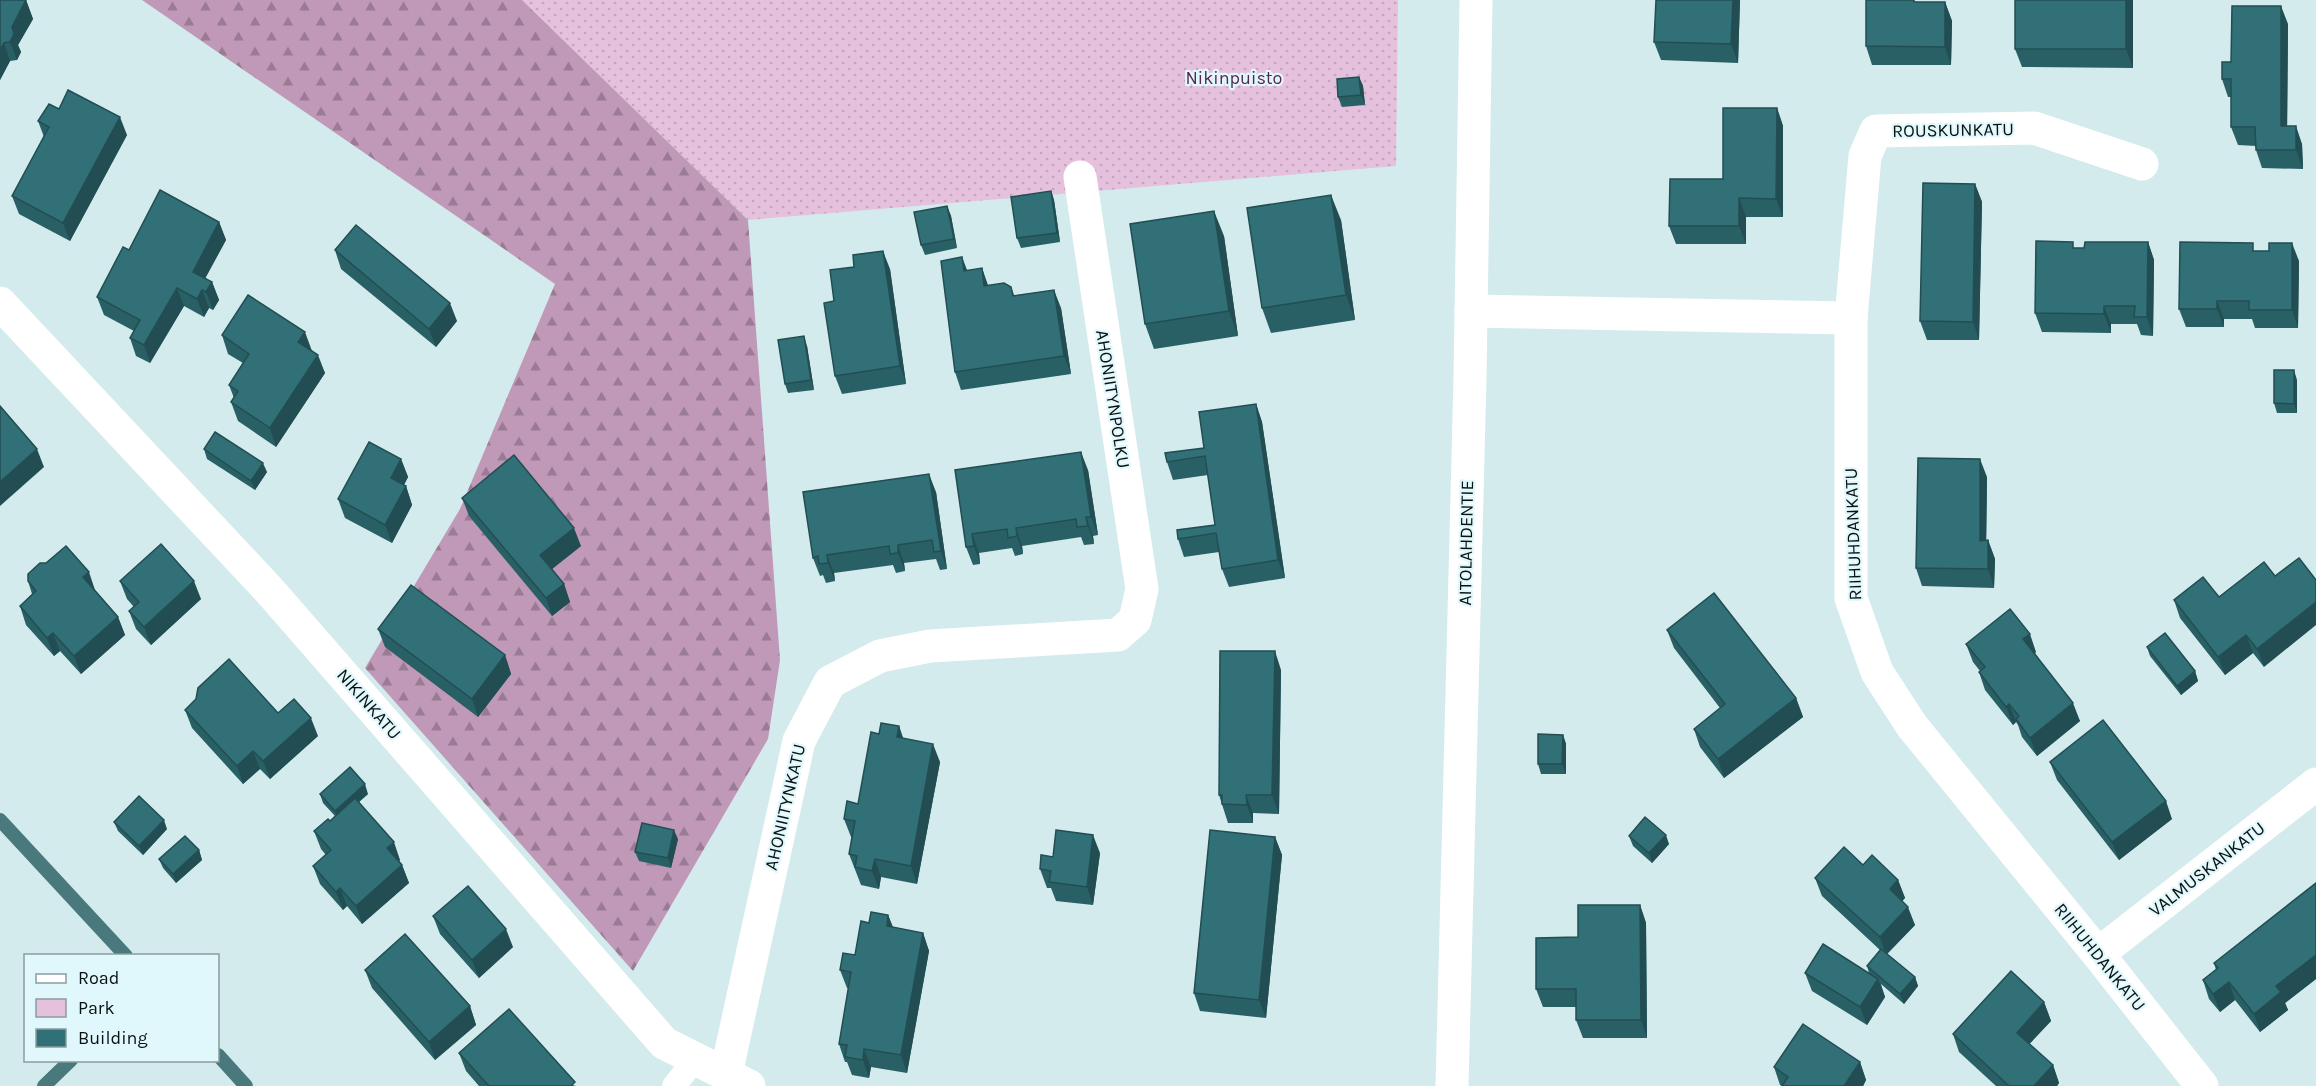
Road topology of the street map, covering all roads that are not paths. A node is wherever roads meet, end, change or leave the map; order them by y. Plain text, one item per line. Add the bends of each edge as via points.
1 (1476, 0) edge
2 (2142, 164) dead end
3 (1080, 177) dead end
4 (0, 303) edge
5 (1471, 311) junction
6 (1851, 318) junction
7 (1135, 620) joint
8 (2316, 784) edge
9 (2098, 954) junction
10 (695, 1059) junction
11 (737, 1080) edge
12 (674, 1086) edge
13 (1452, 1086) edge
14 (2202, 1086) edge

1 - 5 street, AITOLAHDENTIE
2 - 6 street, ROUSKUNKATU via 2034,128 1876,131 1865,156
3 - 7 street, AHONIITYNPOLKU via 1142,589
4 - 10 street, NIKINKATU via 269,590 664,1043
5 - 6 street
5 - 13 street, AITOLAHDENTIE
6 - 9 street, RIIHUHDANKATU via 1851,598 1877,672 1912,726
7 - 11 street, AHONIITYNKATU via 1118,635 930,646 880,656 830,682 799,741
8 - 9 street, VALMUSKANKATU
9 - 14 street, RIIHUHDANKATU
10 - 11 street, NIKINKATU
10 - 12 lane

